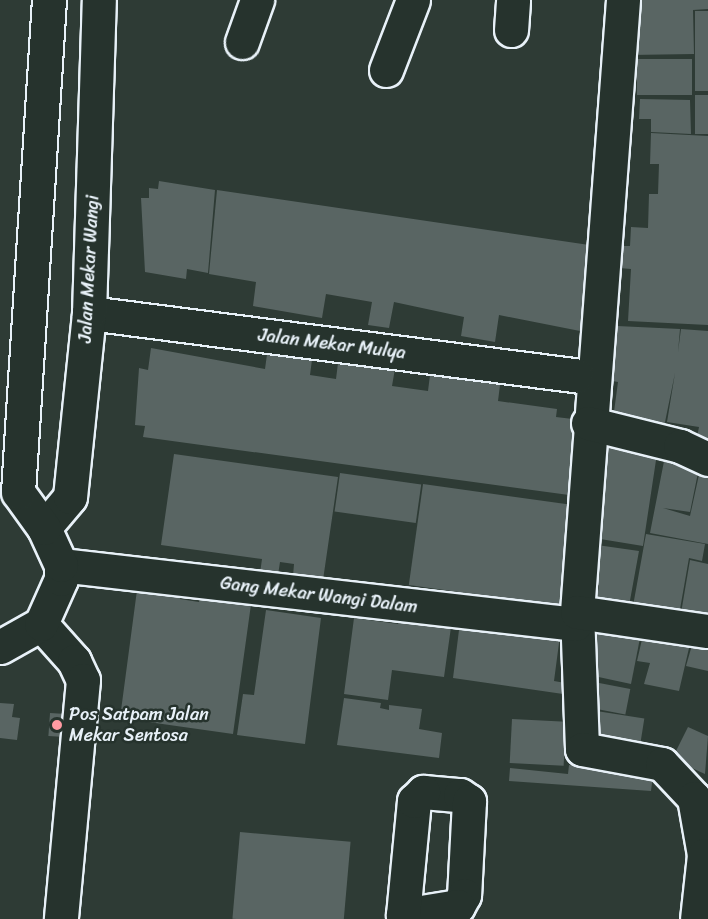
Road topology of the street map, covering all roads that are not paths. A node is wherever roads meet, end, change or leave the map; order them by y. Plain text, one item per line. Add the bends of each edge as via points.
1 (256, 0) edge
2 (413, 0) edge
3 (623, 0) edge
4 (48, 5) edge
5 (99, 9) edge
6 (242, 42) dead end
7 (386, 70) dead end
8 (89, 314) junction
9 (576, 375) dead end
10 (588, 423) junction
11 (708, 459) edge
12 (45, 528) junction
13 (61, 565) junction
14 (577, 618) junction
15 (41, 624) junction
16 (708, 631) edge
17 (0, 647) edge
18 (61, 919) edge
19 (697, 919) edge

1 - 6 street
2 - 7 street
3 - 10 street
4 - 5 street
4 - 12 street via 18,492
5 - 8 street, Jalan Mekar Wangi
8 - 9 street, Jalan Mekar Mulya
8 - 12 street, Jalan Mekar Wangi via 70,497
10 - 11 street via 680,446
10 - 14 street
12 - 13 street
13 - 14 street, Gang Mekar Wangi Dalam
13 - 15 street via 58,594
14 - 16 street, Gang Mekar Wangi Dalam
14 - 19 street via 582,749 662,764 694,798 704,855
15 - 17 street
15 - 18 street via 74,661 83,680

